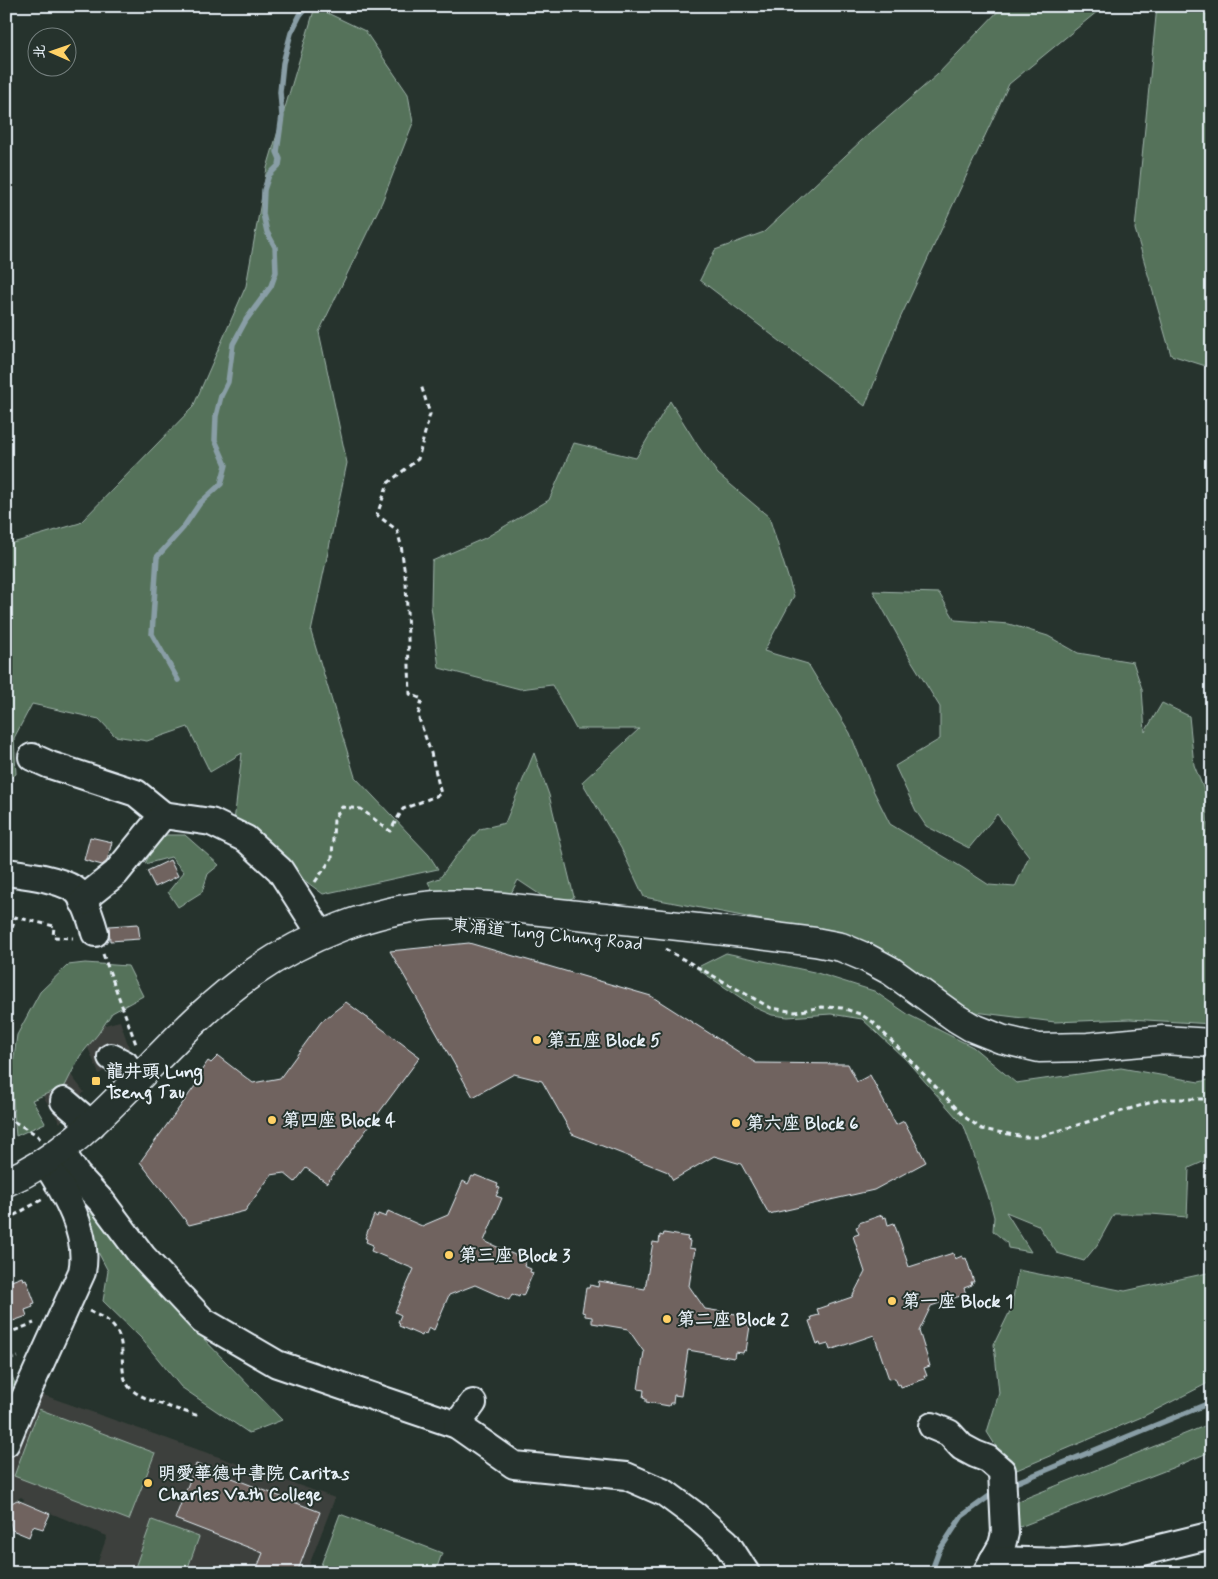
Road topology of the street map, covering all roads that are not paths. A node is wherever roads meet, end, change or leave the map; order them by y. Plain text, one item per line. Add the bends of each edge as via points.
1 (32, 757) dead end
2 (163, 815) junction
3 (6, 872) edge
4 (83, 902) junction
5 (95, 933) road end
6 (321, 934) junction
7 (1212, 1042) edge
8 (111, 1057) dead end
9 (136, 1081) junction
10 (64, 1101) dead end
11 (92, 1125) junction
12 (50, 1152) junction
13 (6, 1182) edge
14 (473, 1403) dead end
15 (457, 1425) junction
16 (932, 1426) dead end
17 (6, 1443) edge
18 (1212, 1535) edge
19 (990, 1567) edge
20 (746, 1573) edge

1 - 2 street via 136,793
2 - 4 street via 116,872
2 - 6 street via 211,822 246,839 280,870
3 - 4 street via 44,878 75,889
4 - 5 street
6 - 7 main road, 東涌道 Tung Chung Road via 390,912 435,905 503,906 744,933 815,942 853,952 891,971 964,1022 987,1034 1017,1043 1039,1048 1062,1048 1163,1040
6 - 9 main road, 東涌道 Tung Chung Road via 273,960 237,985
8 - 9 street via 125,1064
9 - 11 main road, 東涌道 Tung Chung Road
10 - 11 street
11 - 12 main road, 東涌道 Tung Chung Road
12 - 13 main road, 東涌道 Tung Chung Road
12 - 15 street via 102,1202 143,1257 203,1321 277,1364
12 - 17 street via 55,1191 83,1244 85,1260
14 - 15 street
15 - 20 street via 514,1465 626,1476 665,1493 726,1542
16 - 19 street via 950,1433 962,1447 988,1459 1002,1471 1005,1533
18 - 19 street via 1123,1557

